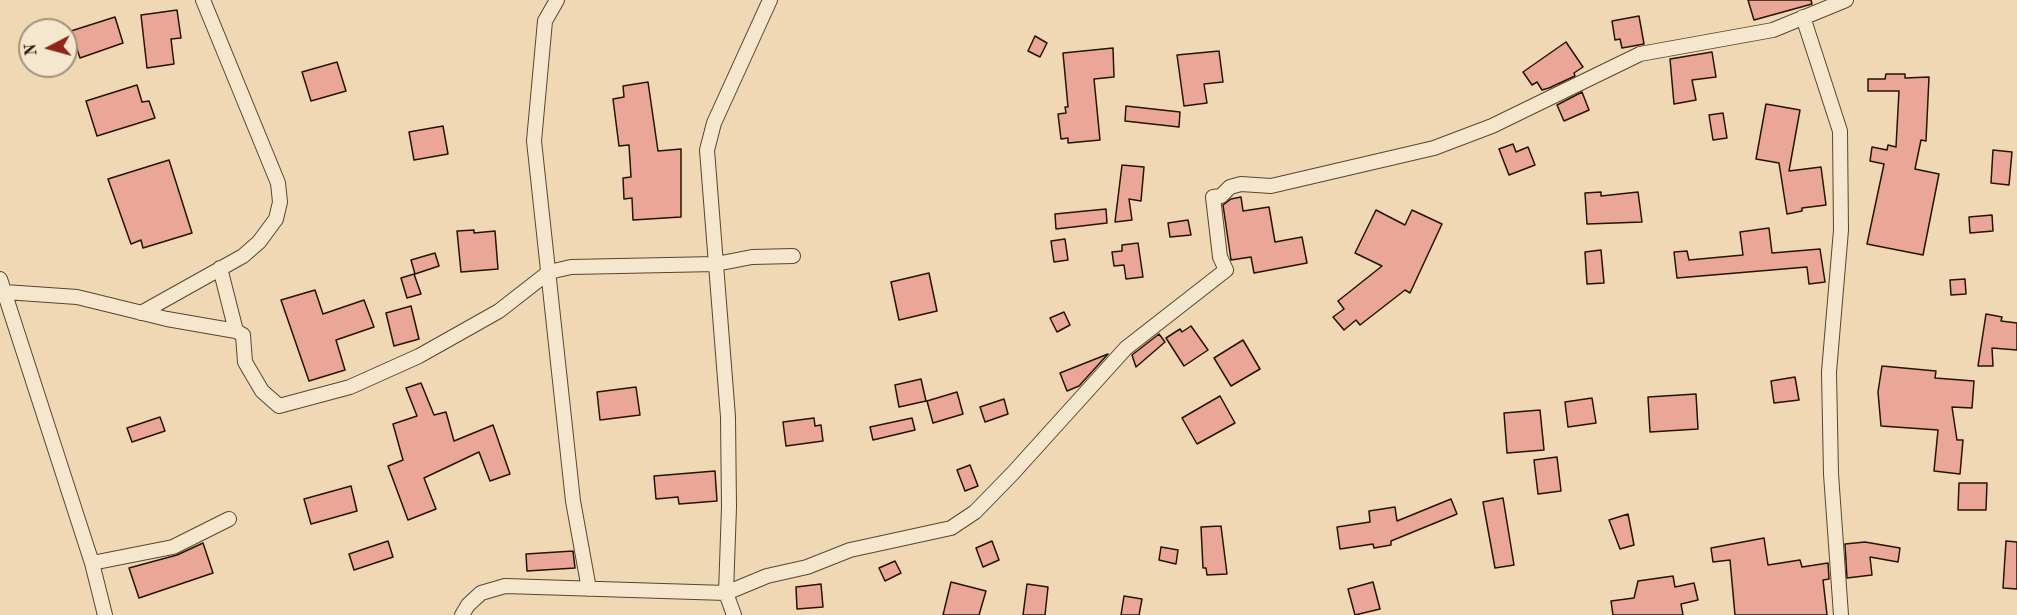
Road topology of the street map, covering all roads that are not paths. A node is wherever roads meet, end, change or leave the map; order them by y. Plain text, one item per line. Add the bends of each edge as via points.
1 (203, 0) edge
2 (557, 0) edge
3 (770, 0) edge
4 (1846, 0) edge
5 (1803, 17) junction
6 (793, 256) dead end
7 (716, 264) junction
8 (220, 268) junction
9 (549, 272) junction
10 (2, 286) edge
11 (141, 313) junction
12 (236, 331) junction
13 (229, 519) dead end
14 (92, 563) junction
15 (589, 589) junction
16 (726, 593) junction
17 (105, 615) edge
18 (462, 615) edge
19 (734, 615) edge
20 (1841, 615) edge

1 - 8 street via 278,183 280,202 276,219 259,242
2 - 9 street via 545,21 534,141
3 - 7 street via 710,135 708,170
4 - 5 street
5 - 16 street via 1773,30 1640,54 1492,126 1434,148 1271,186 1230,187 1221,196 1213,197 1220,257 1226,270 1126,348 975,512 951,528 850,550
5 - 20 street via 1840,131 1841,230 1829,372 1831,474
6 - 7 street via 752,257
7 - 9 street via 571,267
7 - 16 street via 728,417
8 - 11 street
8 - 12 street
9 - 12 street via 499,311 419,356 350,387 279,406 262,391 245,362 243,335
9 - 15 street via 573,501
10 - 11 street via 77,297
10 - 14 street
11 - 12 street
13 - 14 street via 173,547
14 - 17 street
15 - 16 street
15 - 18 street via 505,586 481,594
16 - 19 street

